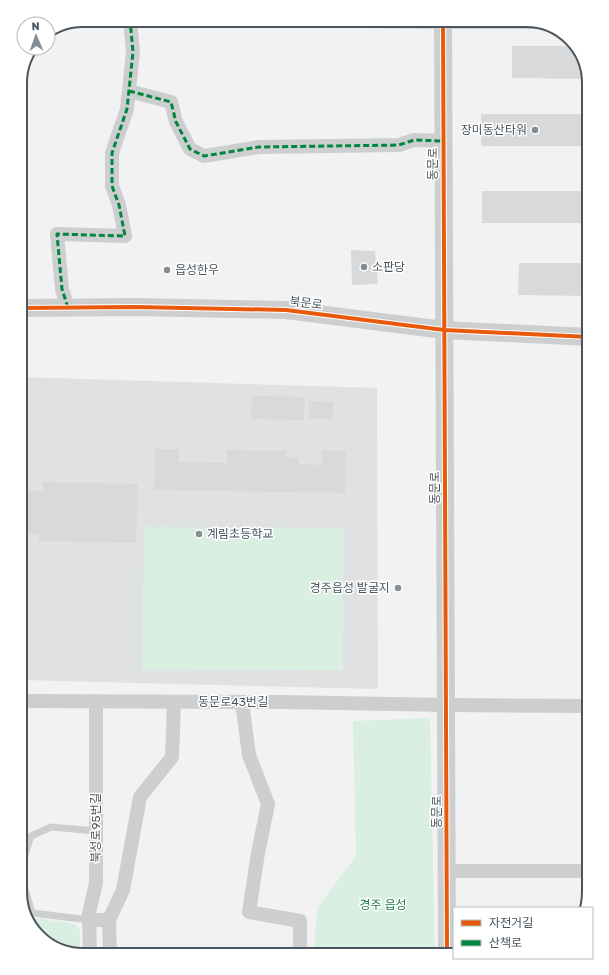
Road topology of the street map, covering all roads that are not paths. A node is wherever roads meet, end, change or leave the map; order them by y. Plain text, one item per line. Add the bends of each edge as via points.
1 (131, 27) edge
2 (443, 27) edge
3 (129, 91) junction
4 (443, 142) junction
5 (27, 308) edge
6 (68, 308) junction
7 (444, 330) junction
8 (582, 337) edge
9 (27, 701) edge
10 (96, 701) junction
11 (174, 702) junction
12 (242, 702) junction
13 (446, 705) junction
14 (582, 706) edge
15 (96, 831) junction
16 (27, 849) edge
17 (582, 871) edge
18 (447, 872) junction
19 (27, 898) edge
20 (90, 920) junction
21 (109, 920) junction
22 (90, 948) edge
23 (110, 948) edge
24 (300, 948) edge
25 (447, 948) edge

1 - 3 street via 133,52
2 - 4 street, 동문로
3 - 4 street via 171,102 176,122 190,149 204,156 260,147 399,145 414,140
3 - 6 street via 127,108 112,152 112,186 125,236 57,234 62,289
4 - 7 street, 동문로
5 - 6 street, 북문로
6 - 7 street, 북문로 via 286,310
7 - 8 street, 북문로
7 - 13 street, 동문로
9 - 10 street, 동문로43번길
10 - 11 street, 동문로43번길
10 - 15 street, 북성로95번길
11 - 12 street, 동문로43번길
11 - 21 street via 172,757 140,797 123,890
12 - 13 street, 동문로43번길
12 - 24 street via 249,755 268,804 249,912 300,921
13 - 14 street, 동문로43번길
13 - 18 street, 동문로
15 - 16 lane via 51,827 31,836
15 - 20 street, 북성로95번길 via 96,883 89,913
17 - 18 street
18 - 25 street, 동문로
19 - 20 lane via 32,913
20 - 21 street
20 - 22 street, 북성로95번길
21 - 23 street

